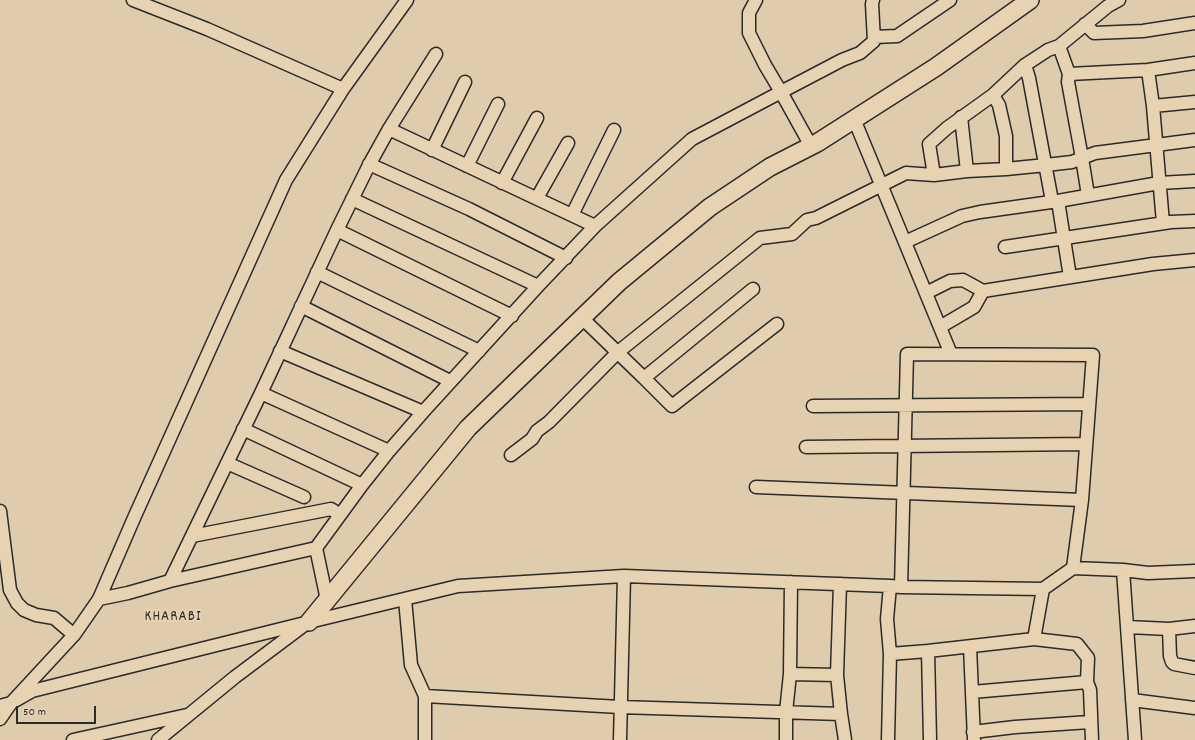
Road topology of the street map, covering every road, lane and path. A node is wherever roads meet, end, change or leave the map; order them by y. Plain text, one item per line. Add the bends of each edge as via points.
1 (133, 0) edge
2 (407, 0) edge
3 (756, 0) edge
4 (873, 0) edge
5 (950, 0) edge
6 (1030, 0) edge
7 (1119, 0) edge
8 (1195, 23) edge
9 (1085, 24) junction
10 (874, 37) junction
11 (1059, 46) junction
12 (436, 54) dead end
13 (1195, 63) edge
14 (1025, 65) junction
15 (1148, 70) junction
16 (1069, 74) junction
17 (465, 82) dead end
18 (343, 89) junction
19 (781, 92) junction
20 (993, 94) junction
21 (1195, 102) edge
22 (498, 104) dead end
23 (1153, 106) junction
24 (961, 117) junction
25 (537, 118) dead end
26 (854, 119) junction
27 (389, 129) junction
28 (614, 130) dead end
29 (1195, 140) edge
30 (568, 143) dead end
31 (1156, 145) junction
32 (811, 146) junction
33 (432, 150) junction
34 (1082, 158) junction
35 (369, 164) junction
36 (1046, 165) junction
37 (467, 166) junction
38 (1006, 169) junction
39 (967, 171) junction
40 (934, 175) junction
41 (1195, 181) edge
42 (502, 182) junction
43 (1159, 183) junction
44 (881, 185) junction
45 (1088, 195) junction
46 (537, 198) junction
47 (352, 199) junction
48 (1055, 201) junction
49 (572, 215) junction
50 (1195, 221) edge
51 (1163, 223) junction
52 (595, 226) junction
53 (337, 230) junction
54 (1064, 239) junction
55 (905, 242) junction
56 (1005, 247) dead end
57 (566, 258) junction
58 (1195, 260) edge
59 (317, 272) junction
60 (1070, 277) junction
61 (538, 286) junction
62 (753, 289) dead end
63 (983, 291) junction
64 (926, 293) junction
65 (301, 306) junction
66 (512, 316) junction
67 (582, 318) junction
68 (777, 324) dead end
69 (940, 328) junction
70 (479, 351) junction
71 (280, 352) junction
72 (618, 352) junction
73 (951, 354) junction
74 (644, 378) junction
75 (450, 381) junction
76 (261, 393) junction
77 (1089, 404) junction
78 (813, 406) dead end
79 (906, 406) junction
80 (423, 412) junction
81 (243, 429) junction
82 (1086, 444) junction
83 (905, 446) junction
84 (806, 447) dead end
85 (389, 451) junction
86 (512, 455) dead end
87 (227, 463) junction
88 (362, 485) junction
89 (756, 487) dead end
90 (903, 493) junction
91 (304, 497) dead end
92 (1082, 500) junction
93 (0, 511) edge
94 (340, 515) junction
95 (192, 536) junction
96 (316, 548) junction
97 (1073, 568) junction
98 (1123, 570) junction
99 (1195, 572) edge
100 (624, 576) junction
101 (170, 581) junction
102 (791, 582) junction
103 (840, 584) junction
104 (895, 587) junction
105 (1043, 589) junction
106 (99, 599) junction
107 (405, 599) junction
108 (327, 600) junction
109 (309, 622) junction
110 (1195, 626) edge
111 (1128, 627) junction
112 (1169, 629) junction
113 (74, 635) junction
114 (1034, 639) junction
115 (970, 647) junction
116 (928, 651) junction
117 (890, 654) junction
118 (1195, 668) edge
119 (790, 674) junction
120 (837, 675) junction
121 (1087, 682) junction
122 (972, 692) junction
123 (425, 696) junction
124 (1132, 700) junction
125 (6, 705) edge
126 (620, 707) junction
127 (1195, 708) edge
128 (786, 712) junction
129 (841, 714) junction
130 (189, 715) junction
131 (0, 719) edge
132 (1090, 722) junction
133 (973, 736) edge
134 (73, 740) edge
135 (158, 740) edge
136 (426, 740) edge
137 (620, 740) edge
138 (786, 740) edge
139 (845, 740) edge
140 (888, 740) edge
141 (930, 740) edge
142 (1092, 740) edge
143 (1135, 740) edge

1 - 18 street via 207,29
2 - 18 street
3 - 19 street via 749,13 749,33
4 - 10 street
5 - 10 street via 897,36
6 - 26 street via 936,67
7 - 9 street
8 - 9 street via 1094,33
9 - 11 street
10 - 19 street via 860,53
11 - 14 street
11 - 16 street
12 - 27 street
13 - 15 street
14 - 20 street
14 - 36 street
15 - 16 street
15 - 23 street
16 - 34 street via 1068,82
17 - 33 street
18 - 106 street via 286,180
19 - 32 street
19 - 52 street via 692,139
20 - 24 street
20 - 38 street via 999,105 1006,136
21 - 23 street
22 - 37 street
23 - 31 street
24 - 39 street
24 - 40 street via 929,144
25 - 42 street
26 - 32 street
26 - 44 street
27 - 33 street
27 - 35 street
28 - 49 street
29 - 31 street
30 - 46 street
31 - 34 street via 1096,153
31 - 43 street
32 - 67 street via 770,167 710,207 619,282
33 - 37 street
34 - 36 street via 1072,162
34 - 45 street
35 - 47 street
35 - 57 street via 469,209
36 - 38 street
36 - 48 street
37 - 42 street
38 - 39 street
39 - 40 street
40 - 44 street via 906,174
41 - 43 street
42 - 46 street
43 - 45 street
43 - 51 street
44 - 55 street
44 - 72 street via 816,218 807,220 792,234 760,238
45 - 48 street
46 - 49 street
47 - 53 street
47 - 61 street
48 - 54 street
48 - 55 street via 962,216
49 - 52 street
50 - 51 street
51 - 54 street
52 - 57 street
53 - 59 street
53 - 66 street
54 - 56 street
54 - 60 street
55 - 64 street
57 - 61 street
58 - 60 street
59 - 65 street
59 - 70 street
60 - 63 street
61 - 66 street
62 - 74 street
63 - 64 street via 963,280 950,280
63 - 69 street via 974,307
64 - 69 street
65 - 71 street
65 - 75 street
66 - 70 street
67 - 72 street
67 - 108 street via 468,428
68 - 74 street via 672,406
69 - 73 street
70 - 75 street
71 - 76 street
71 - 80 street
72 - 74 street
72 - 86 street via 537,431 532,439
73 - 77 street via 1093,355
73 - 79 street via 907,354
75 - 80 street
76 - 81 street
76 - 85 street
77 - 79 street
77 - 82 street
78 - 79 street
79 - 83 street
80 - 85 street
81 - 87 street
81 - 88 street
82 - 83 street
82 - 92 street
83 - 84 street
83 - 90 street
85 - 88 street
87 - 91 street
87 - 95 street
88 - 94 street
89 - 90 street
90 - 92 street
90 - 104 street
92 - 97 street
93 - 113 street via 10,590 17,603 24,610 36,615 54,618
94 - 95 street via 330,509
94 - 96 street
95 - 101 street
96 - 101 street
96 - 108 street
97 - 98 street
97 - 105 street
98 - 99 street via 1148,573
98 - 111 street
100 - 102 street
100 - 107 street via 458,586
100 - 126 street
101 - 106 street
102 - 103 street
102 - 119 street
103 - 104 street
103 - 120 street
104 - 105 street
104 - 117 street via 887,619
105 - 114 street
106 - 113 street
107 - 109 street
107 - 123 street via 411,665
108 - 109 street
109 - 125 street via 32,691
109 - 130 street
110 - 112 street
111 - 112 street
111 - 124 street
112 - 118 street via 1172,662
113 - 125 street
114 - 115 street
114 - 121 street via 1077,644 1088,658
115 - 116 street
115 - 122 street
116 - 117 street
116 - 141 street
117 - 140 street
119 - 120 street
119 - 128 street
120 - 129 street
121 - 122 street
121 - 132 street via 1090,690
122 - 133 street
123 - 126 street
123 - 136 street
124 - 127 street
124 - 143 street
125 - 131 street
126 - 128 street
126 - 137 street
128 - 129 street
128 - 138 street
129 - 139 street
130 - 134 street
130 - 135 street
132 - 133 street via 1015,727
132 - 142 street

